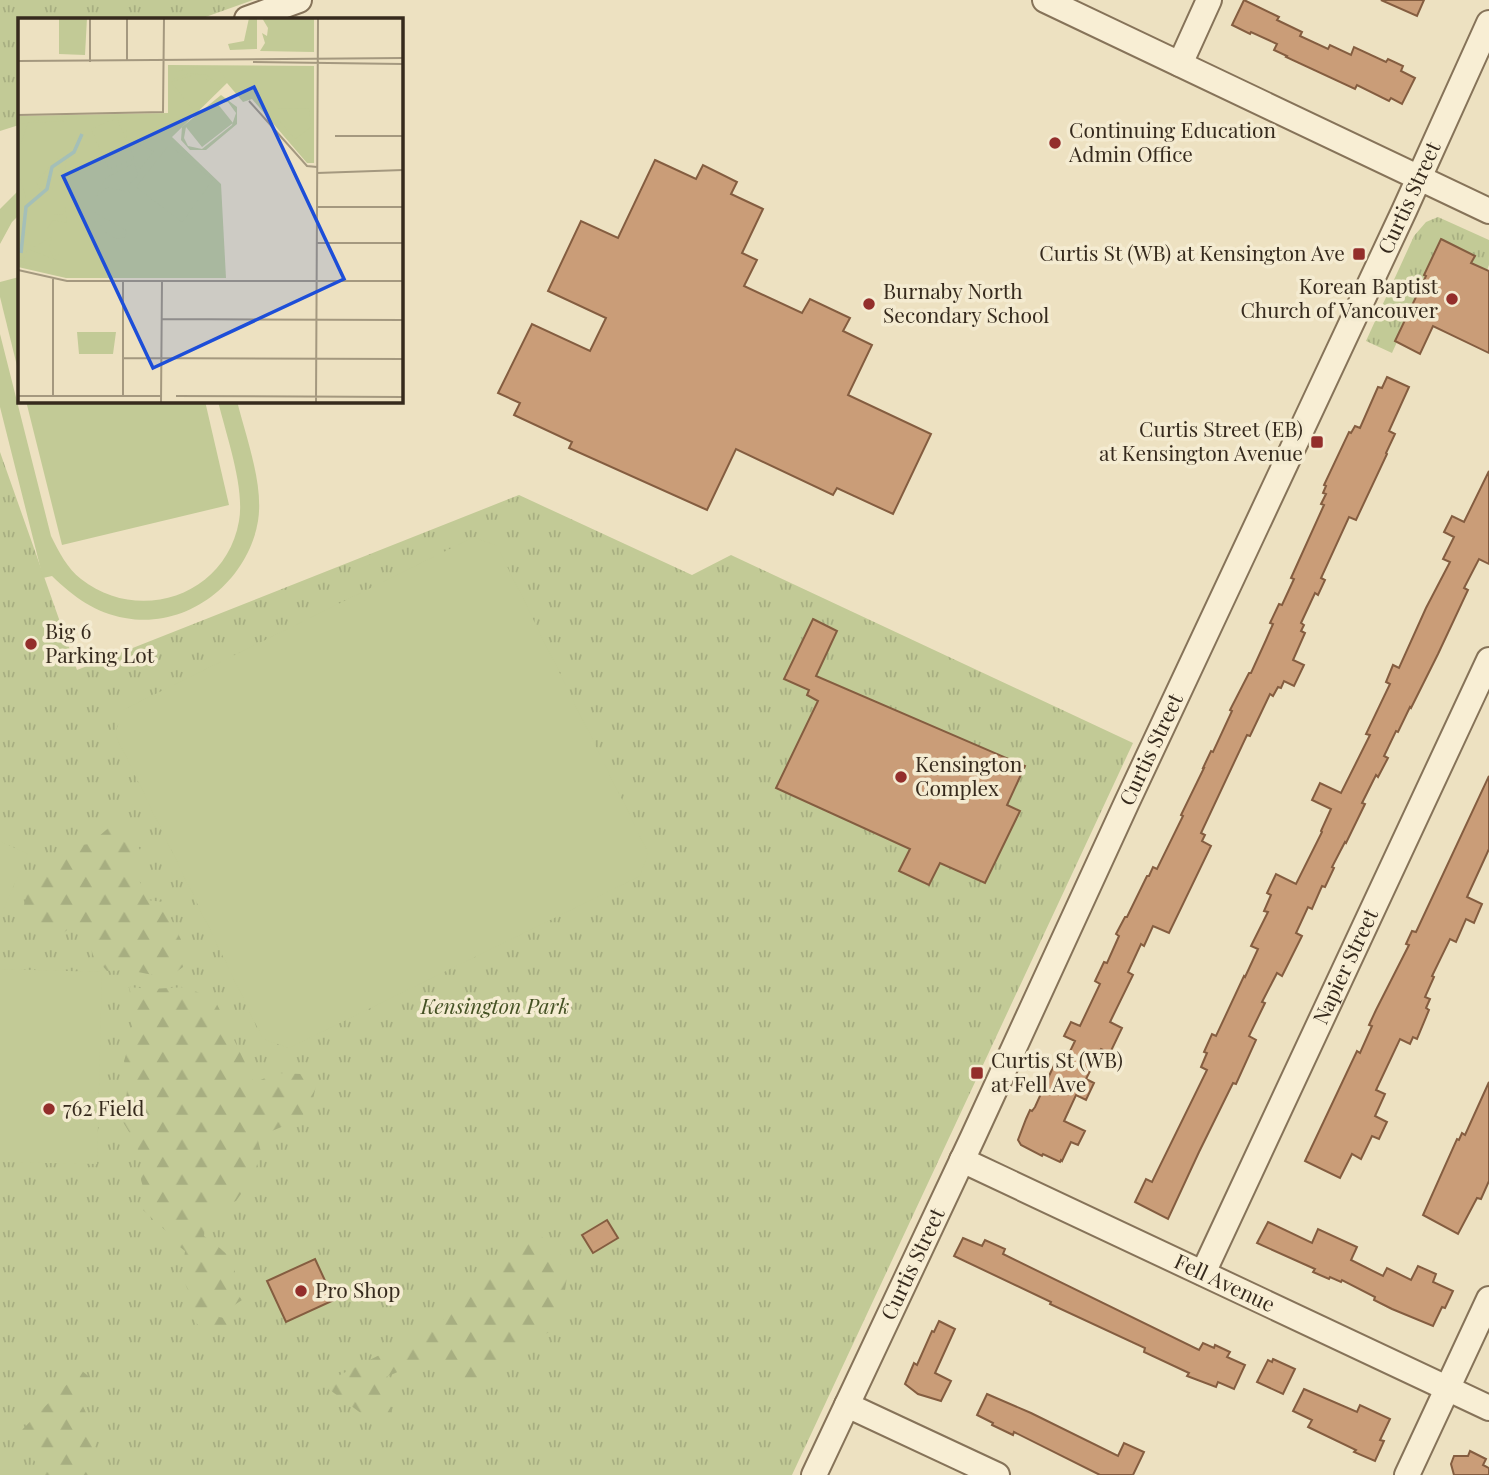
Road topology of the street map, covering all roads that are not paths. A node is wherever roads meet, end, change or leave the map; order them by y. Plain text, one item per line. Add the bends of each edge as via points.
1 (299, 0) edge
2 (1045, 0) edge
3 (1209, 0) edge
4 (250, 18) edge
5 (1489, 23) edge
6 (1180, 64) junction
7 (1419, 178) junction
8 (1489, 211) edge
9 (1489, 660) edge
10 (962, 1160) junction
11 (1203, 1273) junction
12 (1489, 1299) edge
13 (1447, 1388) junction
14 (847, 1405) junction
15 (1489, 1408) edge
16 (814, 1475) edge
17 (997, 1475) edge
18 (1407, 1475) edge

1 - 4 street
2 - 6 street
3 - 6 street
5 - 7 street, Curtis Street
6 - 7 street
7 - 8 street
7 - 10 street, Curtis Street
9 - 11 street, Napier Street
10 - 11 street, Fell Avenue
10 - 14 street, Curtis Street
11 - 13 street, Fell Avenue
12 - 13 street
13 - 15 street, Fell Avenue
13 - 18 street
14 - 16 street, Curtis Street
14 - 17 street

